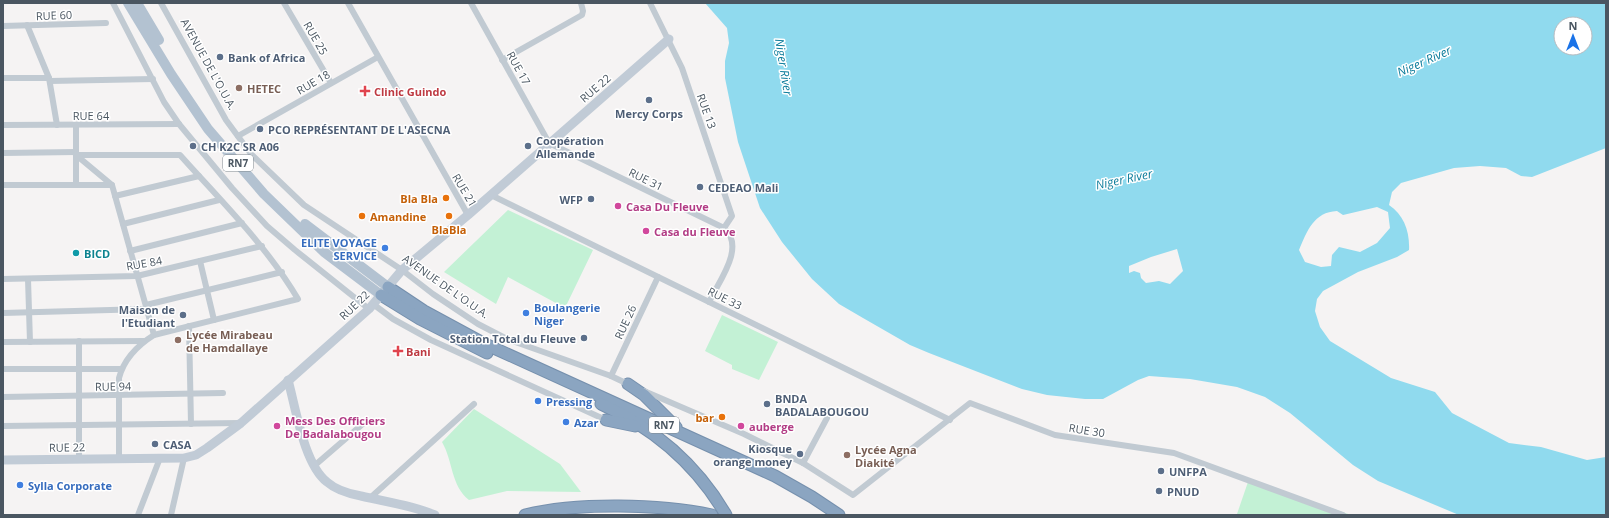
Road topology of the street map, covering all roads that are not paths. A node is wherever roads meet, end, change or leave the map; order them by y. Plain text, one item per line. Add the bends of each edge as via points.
1 (113, 3) edge
2 (128, 3) edge
3 (137, 3) edge
4 (161, 3) edge
5 (284, 3) edge
6 (348, 3) edge
7 (471, 3) edge
8 (650, 3) edge
9 (582, 4) edge
10 (106, 23) dead end
11 (27, 25) junction
12 (3, 26) edge
13 (669, 39) junction
14 (378, 57) junction
15 (502, 60) junction
16 (3, 78) edge
17 (153, 79) junction
18 (50, 80) junction
19 (331, 83) junction
20 (179, 124) junction
21 (3, 125) edge
22 (57, 125) junction
23 (76, 125) junction
24 (238, 136) junction
25 (549, 143) junction
26 (3, 153) edge
27 (76, 154) junction
28 (199, 176) junction
29 (3, 185) edge
30 (76, 185) junction
31 (112, 185) junction
32 (492, 194) junction
33 (115, 196) junction
34 (219, 200) junction
35 (468, 215) junction
36 (242, 223) junction
37 (123, 224) junction
38 (724, 228) junction
39 (262, 246) junction
40 (130, 251) junction
41 (200, 261) junction
42 (402, 270) junction
43 (282, 272) junction
44 (137, 276) junction
45 (658, 277) junction
46 (28, 278) junction
47 (3, 279) edge
48 (207, 290) junction
49 (384, 291) junction
50 (709, 302) junction
51 (371, 306) junction
52 (146, 307) junction
53 (28, 312) junction
54 (3, 313) edge
55 (214, 320) junction
56 (189, 326) junction
57 (154, 335) junction
58 (79, 341) junction
59 (144, 341) junction
60 (3, 342) edge
61 (30, 342) junction
62 (3, 369) edge
63 (79, 369) junction
64 (121, 369) junction
65 (611, 376) junction
66 (288, 380) junction
67 (628, 384) junction
68 (223, 393) dead end
69 (190, 394) junction
70 (79, 396) junction
71 (118, 396) junction
72 (3, 397) edge
73 (474, 404) dead end
74 (827, 418) dead end
75 (606, 420) joint
76 (950, 420) junction
77 (365, 422) dead end
78 (240, 423) junction
79 (119, 424) junction
80 (191, 424) junction
81 (79, 425) junction
82 (3, 426) edge
83 (648, 430) junction
84 (680, 432) junction
85 (160, 458) junction
86 (184, 458) junction
87 (79, 459) junction
88 (119, 459) junction
89 (3, 460) edge
90 (803, 463) junction
91 (314, 466) junction
92 (853, 495) joint
93 (370, 498) junction
94 (708, 514) edge
95 (138, 515) edge
96 (171, 515) edge
97 (435, 515) edge
98 (525, 515) edge
99 (726, 515) edge
100 (839, 515) edge
101 (1343, 515) edge

1 - 17 street
2 - 49 main road, RN7 via 208,129 264,194 324,252
3 - 49 main road, RN7 via 177,72 216,128 269,190 310,229
4 - 24 street, AVENUE DE L'O.U.A. via 226,120
5 - 19 street, RUE 25
6 - 14 street, RUE 21
7 - 15 street, RUE 17
8 - 13 street, RUE 13
9 - 15 street via 582,15
10 - 11 street, RUE 60
11 - 12 street, RUE 60
11 - 18 street
13 - 25 street, RUE 22
13 - 38 street, RUE 13 via 682,68 732,216
14 - 19 street, RUE 18
14 - 35 street, RUE 21
15 - 25 street, RUE 17
16 - 18 street
17 - 18 street
17 - 20 street
18 - 22 street
19 - 24 street, RUE 18
20 - 23 street, RUE 64
20 - 51 street via 267,226
21 - 22 street, RUE 64
22 - 23 street, RUE 64
23 - 27 street
24 - 42 street, AVENUE DE L'O.U.A. via 251,154 304,204
25 - 32 street, RUE 22
25 - 38 street, RUE 31
26 - 27 street
27 - 28 street via 180,155
27 - 30 street
27 - 31 street
28 - 33 street
28 - 34 street
29 - 30 street
30 - 31 street
31 - 33 street
32 - 35 street, RUE 22
32 - 45 street, RUE 33
33 - 37 street
34 - 36 street
34 - 37 street
35 - 42 street, RUE 22
36 - 39 street
36 - 40 street
37 - 40 street
38 - 50 street via 732,239 731,257
39 - 41 street, RUE 84
39 - 43 street
40 - 44 street
41 - 44 street, RUE 84
41 - 48 street
42 - 49 street, RUE 22
42 - 65 street, AVENUE DE L'O.U.A. via 478,324 507,339
43 - 48 street
43 - 55 street via 298,299
44 - 46 street, RUE 84
44 - 52 street
45 - 50 street, RUE 33
45 - 65 street, RUE 26
46 - 47 street, RUE 84
46 - 53 street
48 - 52 street
48 - 55 street
49 - 51 street, RUE 22
49 - 83 highway, RN7 via 420,319 610,409
49 - 84 highway, RN7 via 485,344
50 - 76 street, RUE 33
51 - 66 street, RUE 22
51 - 75 street via 432,340
52 - 53 street
52 - 57 street
53 - 54 street
53 - 61 street
55 - 56 street
56 - 57 street
56 - 69 street
57 - 59 street
58 - 59 street
58 - 61 street
58 - 63 street
59 - 64 street
60 - 61 street
62 - 63 street
63 - 64 street
63 - 70 street
64 - 71 street
65 - 67 street, AVENUE DE L'O.U.A.
66 - 78 street, RUE 22
66 - 91 street via 309,459
67 - 84 highway via 644,395
67 - 90 street, AVENUE DE L'O.U.A. via 744,434
68 - 69 street, RUE 94
69 - 71 street, RUE 94
69 - 80 street
70 - 71 street, RUE 94
70 - 72 street, RUE 94
70 - 81 street
71 - 79 street
73 - 93 street
74 - 90 street
75 - 83 highway
76 - 92 street, RUE 30
76 - 101 street, RUE 30 via 970,403 1055,435 1174,454
77 - 91 street
78 - 80 street
78 - 86 street, RUE 22 via 196,455
79 - 80 street
79 - 81 street
79 - 88 street
81 - 82 street
81 - 87 street
83 - 99 highway, RN7 via 680,455
84 - 100 highway, RN7 via 775,476
85 - 86 street, RUE 22
85 - 88 street, RUE 22
85 - 95 street
86 - 96 street
87 - 88 street, RUE 22
87 - 89 street, RUE 22
90 - 92 street, AVENUE DE L'O.U.A.
91 - 93 street via 328,483 345,492
93 - 97 street via 404,504
94 - 98 highway via 625,506

